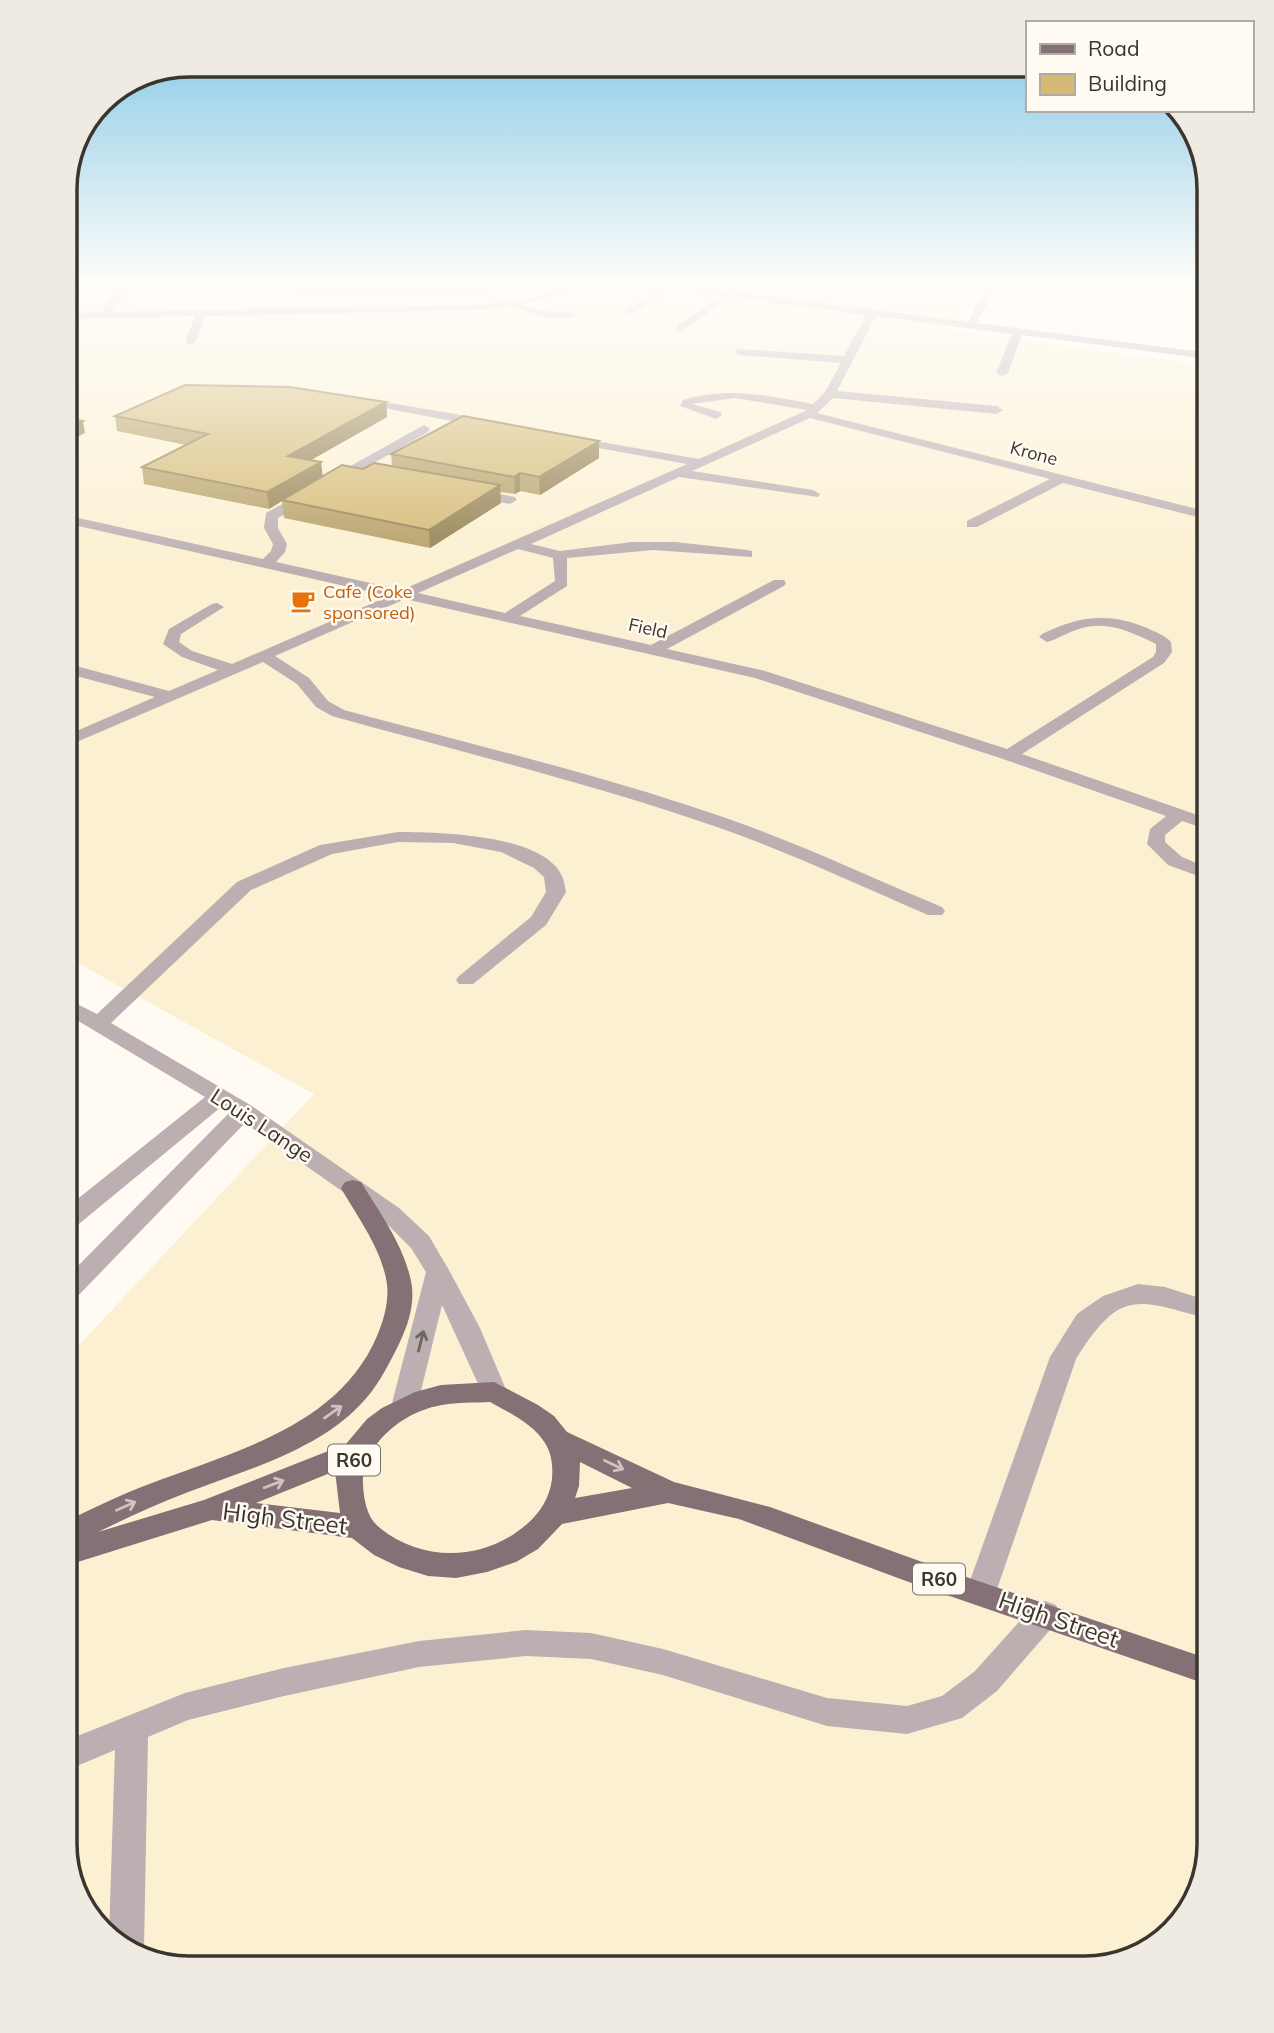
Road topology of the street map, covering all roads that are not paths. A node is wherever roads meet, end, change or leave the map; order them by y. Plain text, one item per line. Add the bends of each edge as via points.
1 (836, 382) edge
2 (830, 394) junction
3 (355, 400) edge
4 (997, 410) dead end
5 (812, 411) junction
6 (716, 415) dead end
7 (502, 427) edge
8 (424, 429) dead end
9 (555, 436) edge
10 (701, 463) junction
11 (350, 470) junction
12 (679, 473) junction
13 (377, 475) edge
14 (1063, 478) junction
15 (457, 490) edge
16 (813, 494) dead end
17 (510, 500) edge
18 (1197, 513) edge
19 (77, 523) edge
20 (972, 524) dead end
21 (517, 545) junction
22 (747, 554) dead end
23 (560, 555) junction
24 (266, 564) junction
25 (779, 583) dead end
26 (403, 594) junction
27 (217, 607) dead end
28 (509, 617) junction
29 (1047, 637) dead end
30 (655, 649) junction
31 (263, 655) junction
32 (232, 669) junction
33 (77, 671) edge
34 (170, 696) junction
35 (77, 737) edge
36 (1009, 755) junction
37 (1180, 814) junction
38 (1197, 820) edge
39 (1197, 869) edge
40 (935, 911) dead end
41 (466, 980) dead end
42 (77, 1012) edge
43 (97, 1025) junction
44 (219, 1096) junction
45 (244, 1111) junction
46 (352, 1188) junction
47 (77, 1212) edge
48 (438, 1272) junction
49 (77, 1282) edge
50 (1197, 1306) edge
51 (494, 1392) junction
52 (404, 1407) junction
53 (559, 1440) junction
54 (355, 1452) junction
55 (668, 1492) junction
56 (211, 1509) junction
57 (553, 1514) junction
58 (359, 1527) junction
59 (77, 1530) edge
60 (77, 1550) edge
61 (981, 1592) junction
62 (1045, 1614) junction
63 (1197, 1668) edge
64 (132, 1728) junction
65 (77, 1751) edge
66 (126, 1937) edge

1 - 2 street
2 - 4 street
2 - 5 street
3 - 7 street
5 - 6 street, Krone via 736,394 687,402 686,406
5 - 10 street
5 - 14 street, Krone
8 - 11 street
9 - 10 street
10 - 12 street
11 - 13 street
11 - 24 street via 271,516 271,528 280,544
12 - 16 street
12 - 21 street
14 - 18 street, Krone
14 - 20 street
15 - 17 street
19 - 24 street, Field
21 - 23 street
21 - 26 street
22 - 23 street via 678,544 636,544
23 - 28 street via 562,583
24 - 26 street, Field
25 - 30 street
26 - 28 street, Field
26 - 31 street
27 - 32 street via 174,632 170,644
28 - 30 street, Field
29 - 36 street via 1079,622 1112,622 1163,642 1164,652 1135,677
30 - 36 street, Field via 759,674
31 - 32 street
31 - 40 street via 303,681 322,704 338,713 574,775 705,817
32 - 34 street
33 - 34 street
34 - 35 street
36 - 37 street, Field
37 - 38 street, Field
37 - 39 street via 1156,833 1156,844 1175,861
41 - 43 street via 539,921 556,892 553,876 541,864 506,847 453,838 398,838 327,849 244,886
42 - 43 street, Louis Lange
43 - 44 street, Louis Lange
44 - 45 street, Louis Lange
44 - 47 street
45 - 46 street, Louis Lange
45 - 49 street
46 - 48 street, Louis Lange via 391,1214 420,1242
59 -> 46 main road via 150,1496 222,1470 312,1427 346,1403 381,1356 398,1315 399,1280 388,1249
48 - 51 street, Louis Lange
52 -> 48 street
50 - 61 street via 1138,1293 1111,1302 1086,1321 1063,1357
51 - 52 main road, High Street / R60 via 439,1395
51 - 53 main road, High Street / R60 via 539,1417
52 - 54 main road, High Street / R60 via 376,1427
53 -> 55 main road, High Street / R60
53 - 57 main road, High Street / R60 via 567,1483
56 -> 54 main road, High Street / R60
54 - 58 main road, High Street / R60 via 348,1482
55 - 57 main road, High Street / R60
55 - 61 main road, High Street / R60 via 739,1508
56 - 58 main road, High Street / R60
56 - 60 main road, High Street / R60
57 - 58 main road, High Street / R60 via 515,1549 478,1562 438,1565 401,1557
61 - 62 main road, High Street / R60
62 - 63 main road, High Street / R60
62 - 64 street via 986,1681 951,1708 907,1720 827,1712 663,1662 592,1646 526,1643 419,1654 284,1682 185,1707
64 - 65 street
64 - 66 street

